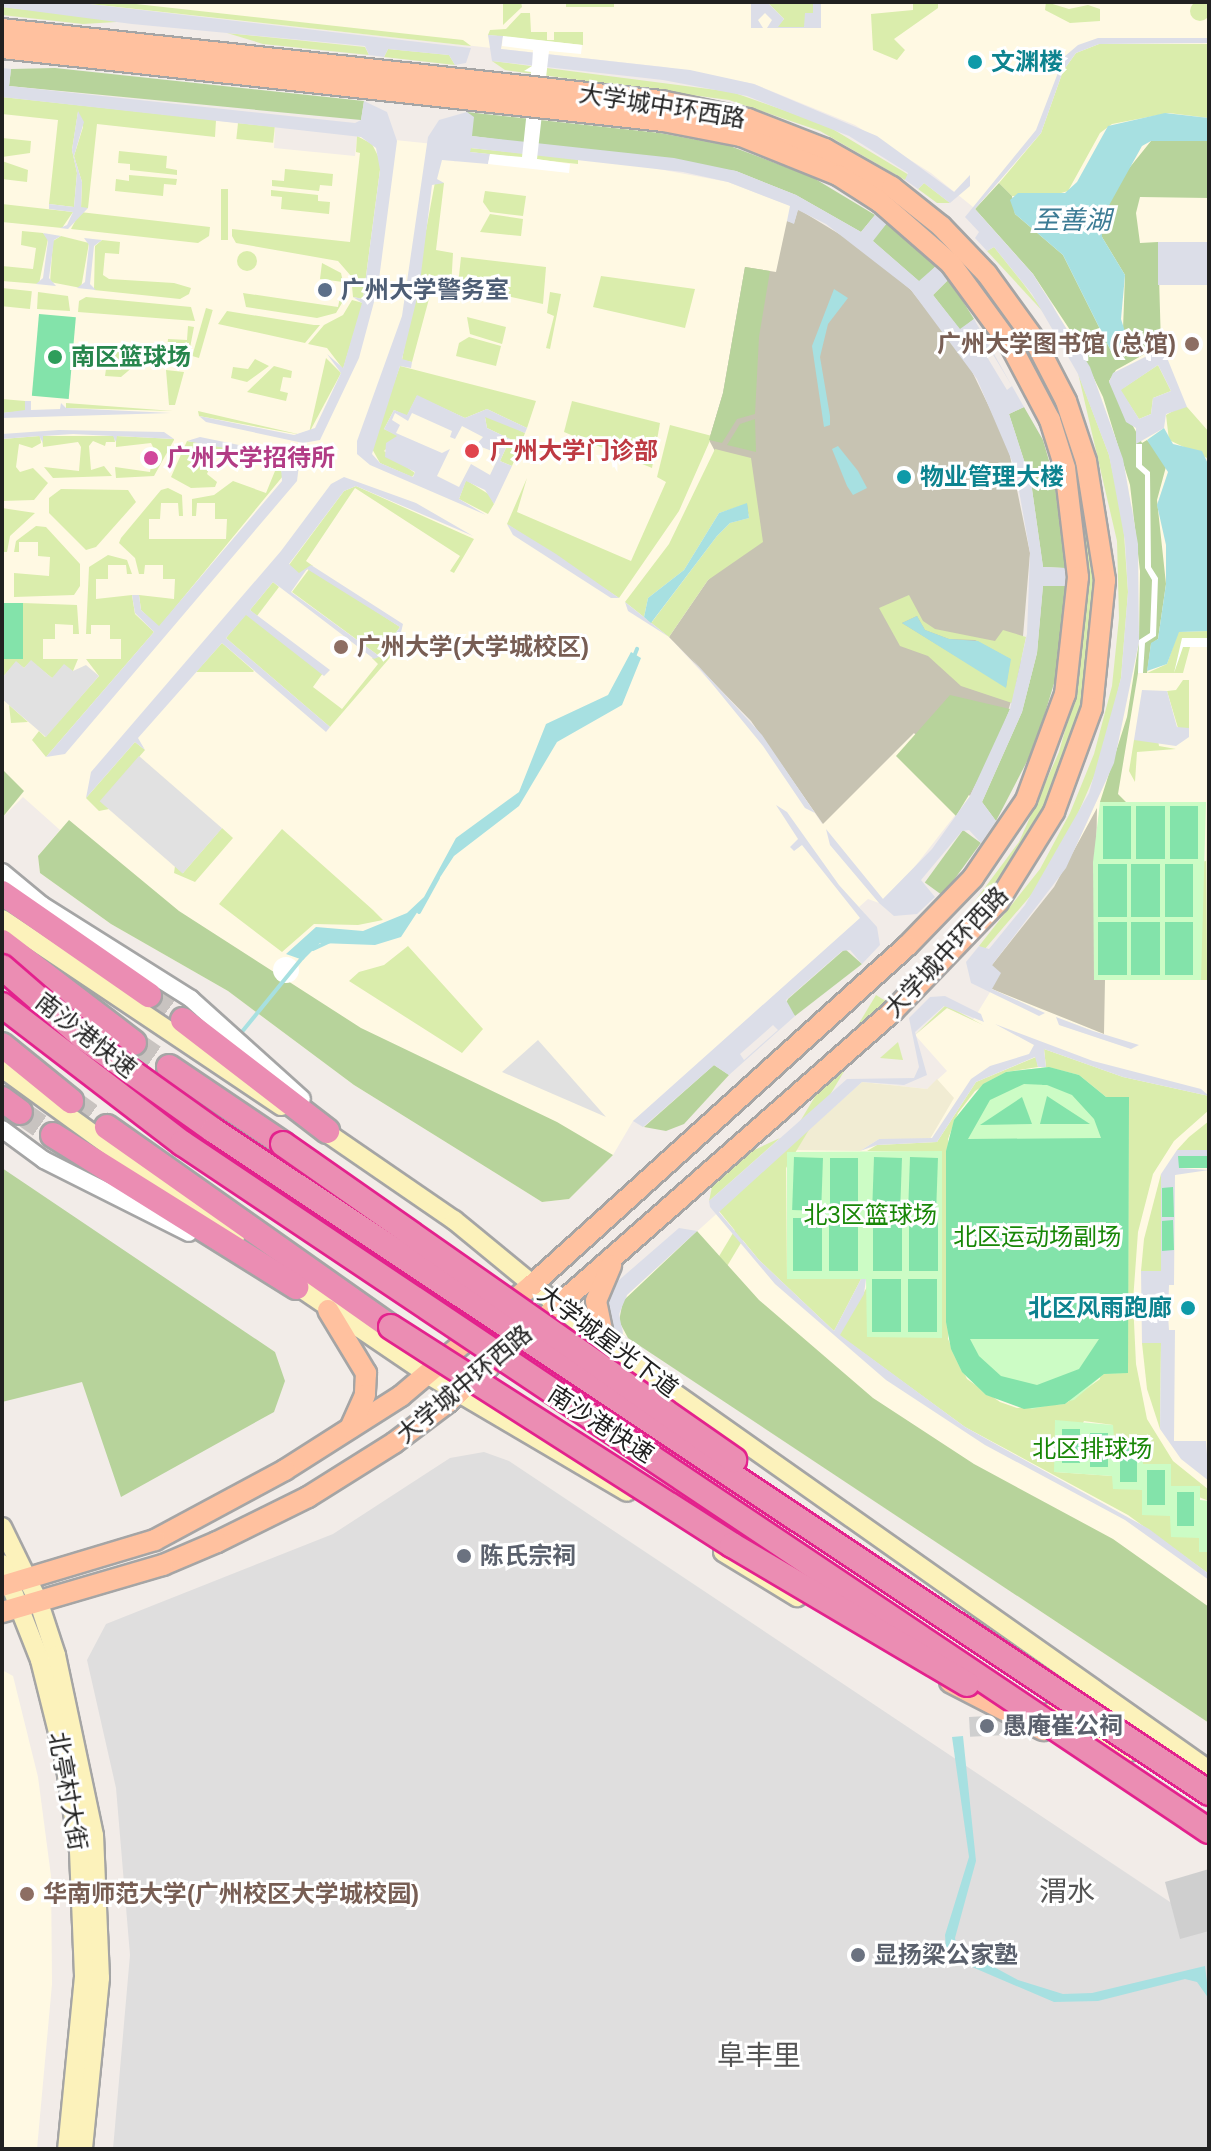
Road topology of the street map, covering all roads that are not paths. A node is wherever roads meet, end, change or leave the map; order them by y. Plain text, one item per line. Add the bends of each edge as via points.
1 (2, 29) edge
2 (2, 48) edge
3 (2, 872) edge
4 (2, 893) edge
5 (2, 919) edge
6 (2, 942) edge
7 (2, 967) edge
8 (149, 995) tunnel mouth
9 (2, 1005) edge
10 (183, 1020) tunnel mouth
11 (134, 1043) tunnel mouth
12 (2, 1045) edge
13 (169, 1067) tunnel mouth
14 (2, 1068) edge
15 (71, 1101) tunnel mouth
16 (107, 1127) tunnel mouth
17 (2, 1129) edge
18 (327, 1131) junction
19 (53, 1135) tunnel mouth
20 (620, 1250) junction
21 (532, 1285) junction
22 (296, 1287) junction
23 (557, 1306) junction
24 (328, 1310) junction
25 (605, 1344) junction
26 (427, 1374) junction
27 (458, 1393) junction
28 (349, 1430) junction
29 (2, 1527) edge
30 (2, 1564) edge
31 (14, 1583) edge
32 (31, 1605) junction
33 (2, 1612) edge
34 (884, 1645) junction
35 (1051, 1689) junction
36 (1209, 1770) edge
37 (1119, 1774) junction
38 (1209, 1793) edge
39 (1209, 1804) edge
40 (1209, 1821) edge
41 (1209, 1831) edge
42 (67, 2149) edge
43 (83, 2149) edge

1 - 20 main road, 大学城中环西路 via 645,99 755,121 841,157 925,212 997,286 1051,370 1089,471 1105,580 1092,708 1048,824 991,910 893,1011
2 - 21 main road, 大学城中环西路 via 663,121 775,147 838,175 880,202 951,264 1006,337 1050,420 1074,517 1074,643 1052,736 1008,830 948,906 907,946
3 - 18 street via 42,905 205,1010 303,1100
4 - 8 highway
5 - 18 main road, 大学城星光下道 via 247,1087
6 - 11 highway
7 - 35 highway, 南沙港快速, bridge via 84,1038 213,1130
9 - 37 highway, 南沙港快速, bridge via 182,1143 969,1667
10 - 18 highway
12 - 15 highway
13 - 35 highway, bridge
14 - 22 main road
16 - 37 highway, bridge via 391,1327 612,1470
17 - 22 street via 67,1172
18 - 21 main road, 大学城星光下道 via 454,1220
19 - 22 highway
20 - 23 main road, 大学城中环西路
20 - 25 main road via 598,1293 596,1321
21 - 23 main road, 大学城星光下道
21 - 26 main road, 大学城中环西路
22 - 24 main road
23 - 25 main road, 大学城星光下道
23 - 27 main road, 大学城中环西路
24 - 26 main road
24 - 28 main road via 366,1373 365,1395
25 - 36 main road, 大学城星光下道
26 - 27 main road
26 - 28 main road, 大学城中环西路
27 - 32 main road, 大学城中环西路 via 362,1465 245,1530 163,1565
27 - 34 main road via 512,1420 756,1574
28 - 31 main road, 大学城中环西路 via 155,1540
29 - 31 main road
30 - 31 main road
31 - 32 main road, 北亭村大街
32 - 33 main road, 大学城中环西路
32 - 42 main road, 北亭村大街 via 79,1851 84,1977
32 - 43 main road, 北亭村大街 via 80,1753 97,1867 100,1978
34 - 39 main road via 940,1663 1120,1746
34 - 40 main road
35 - 38 highway, 南沙港快速, bridge
37 - 41 highway, 南沙港快速, bridge

